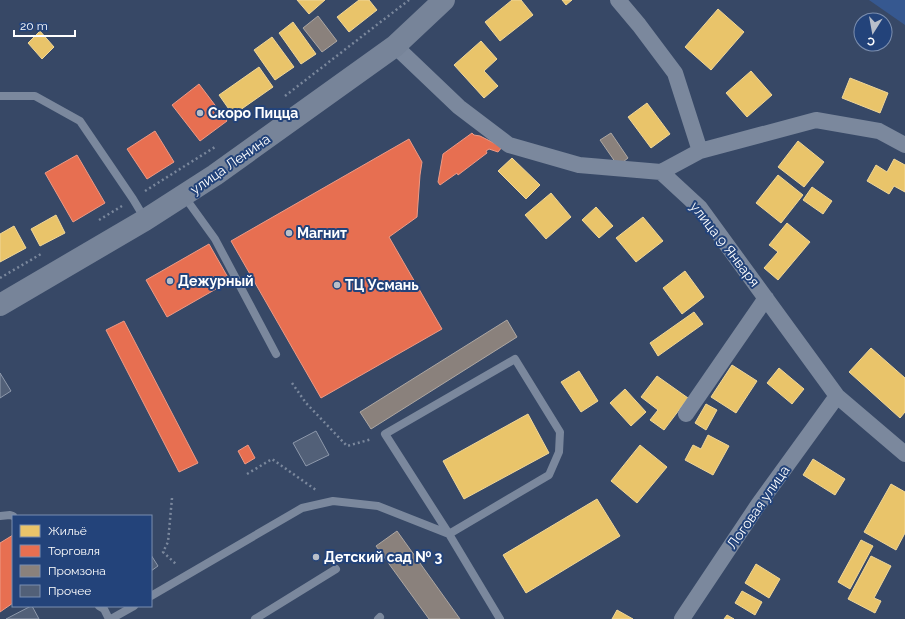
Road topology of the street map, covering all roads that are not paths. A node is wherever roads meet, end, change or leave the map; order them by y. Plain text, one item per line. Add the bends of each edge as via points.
1 (444, 0) edge
2 (618, 0) edge
3 (395, 46) junction
4 (0, 96) edge
5 (905, 145) edge
6 (700, 151) junction
7 (661, 172) junction
8 (183, 196) junction
9 (145, 220) junction
10 (766, 298) junction
11 (0, 305) edge
12 (276, 354) dead end
13 (837, 396) junction
14 (686, 414) dead end
15 (905, 454) edge
16 (0, 516) edge
17 (12, 516) edge
18 (449, 534) junction
19 (336, 569) dead end
20 (152, 595) edge
21 (101, 607) edge
22 (132, 607) edge
23 (110, 619) edge
24 (255, 619) edge
25 (500, 619) edge
26 (682, 619) edge

1 - 3 main road, улица Ленина
2 - 6 street via 675,73
3 - 7 street via 459,107 509,145 579,165
3 - 8 main road, улица Ленина
4 - 9 lane via 34,96 80,121 133,198
5 - 6 street via 879,131 816,120
6 - 7 street
7 - 10 street, улица 9 Января via 700,208
8 - 9 main road, улица Ленина
8 - 12 lane via 215,239
9 - 11 main road, улица Ленина
10 - 13 street, улица 9 Января
10 - 14 street, улица 9 Января
13 - 15 street, улица 9 Января
13 - 26 street, Логовая улица via 758,505
16 - 17 lane
18 - 18 lane via 549,475 560,452 560,432 515,359 386,434
18 - 20 lane via 378,506 332,501 302,508
18 - 25 lane
19 - 24 lane
21 - 23 lane
22 - 23 lane

